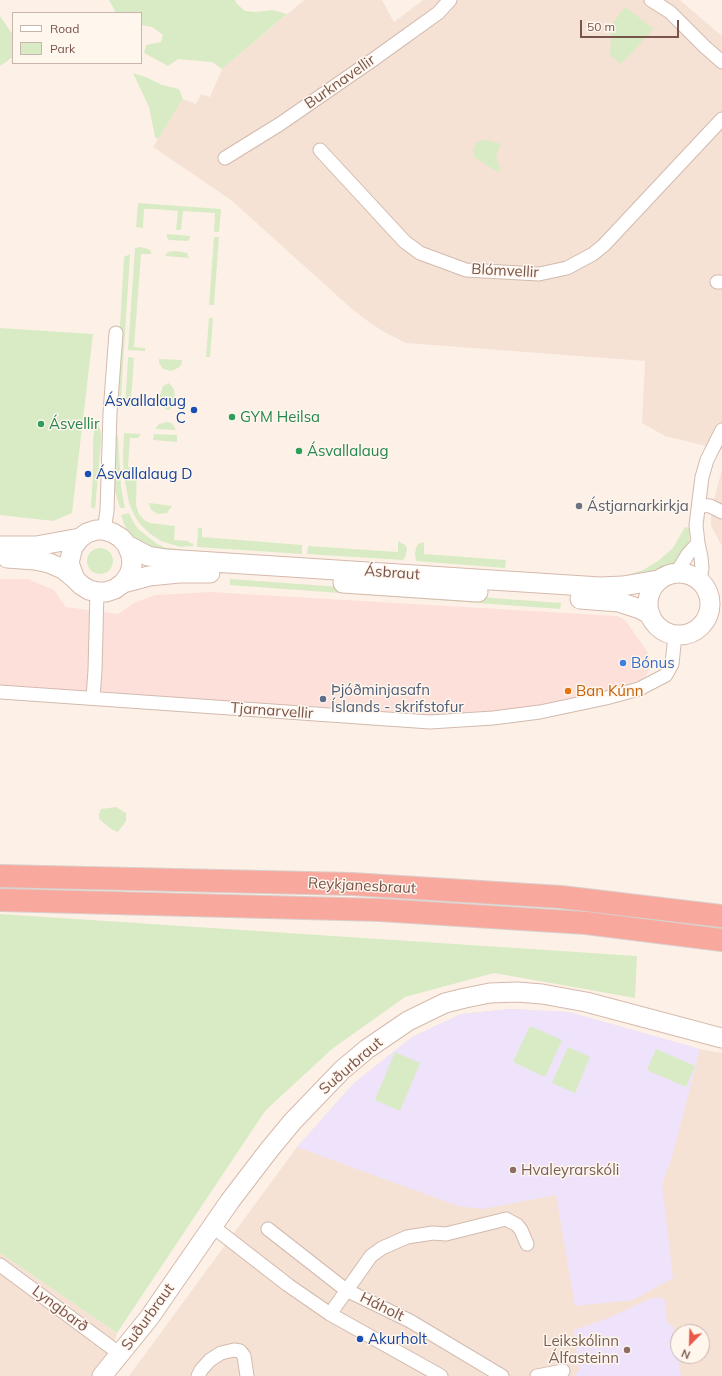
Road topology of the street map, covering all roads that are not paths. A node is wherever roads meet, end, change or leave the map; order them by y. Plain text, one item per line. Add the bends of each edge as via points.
1 (450, 0) edge
2 (651, 0) edge
3 (722, 62) edge
4 (722, 119) edge
5 (320, 150) dead end
6 (225, 158) dead end
7 (116, 333) dead end
8 (722, 430) edge
9 (699, 505) junction
10 (722, 512) edge
11 (104, 530) junction
12 (80, 538) junction
13 (698, 543) junction
14 (128, 545) junction
15 (0, 546) edge
16 (0, 558) edge
17 (677, 572) junction
18 (75, 579) junction
19 (658, 580) junction
20 (700, 580) junction
21 (123, 583) junction
22 (97, 592) junction
23 (716, 598) edge
24 (650, 614) junction
25 (722, 620) edge
26 (703, 624) junction
27 (675, 635) junction
28 (0, 692) edge
29 (93, 698) junction
30 (0, 876) edge
31 (0, 900) edge
32 (722, 916) edge
33 (722, 940) edge
34 (722, 1038) edge
35 (212, 1226) junction
36 (268, 1229) dead end
37 (527, 1244) dead end
38 (0, 1265) edge
39 (346, 1290) junction
40 (330, 1314) junction
41 (120, 1354) junction
42 (563, 1371) dead end
43 (102, 1376) edge
44 (198, 1376) edge
45 (247, 1376) edge
46 (441, 1376) edge
47 (502, 1376) edge
48 (537, 1376) edge

1 - 6 street, Burknavellir via 438,13 367,63 280,124
2 - 3 street via 670,12
4 - 5 street, Blómvellir via 604,245 567,268 539,274 466,270 420,253 406,242
7 - 11 street
8 - 9 street via 707,460
9 - 10 street via 710,506
9 - 13 street via 696,525
11 - 12 street via 96,530
11 - 14 street via 122,538
12 - 15 street via 36,546
12 - 18 street via 73,547 70,557 70,568
13 - 17 street
13 - 20 street via 702,568
14 - 19 street, Ásbraut via 148,556 166,559 506,582 600,588
14 - 21 street via 132,565
16 - 18 street via 49,563 63,569
17 - 19 street
17 - 20 street via 689,574
18 - 22 street via 89,590
19 - 24 street via 650,592
20 - 23 street
21 - 22 street via 115,589
21 - 24 street, Ásbraut via 149,576 179,573 228,574 604,600 628,605
22 - 29 street
23 - 26 street
24 - 27 street via 664,631
25 - 26 street
26 - 27 street via 695,631
27 - 29 street, Tjarnarvellir via 672,664 666,675 640,689 540,712 493,718 430,722
28 - 29 street, Tjarnarvellir
30 - 32 highway, Reykjanesbraut via 352,884 560,897
31 - 33 highway, Reykjanesbraut via 380,910 586,923
34 - 35 street, Suðurbraut via 586,1002 542,994 490,993 445,1003 394,1030 342,1070 269,1150
35 - 40 street, Háholt
35 - 41 street, Suðurbraut via 149,1318
36 - 39 street, Háholt
37 - 39 street via 522,1230 506,1219 446,1234 426,1233 407,1237 371,1256
38 - 41 street, Lyngbarð
39 - 40 street
39 - 47 street, Háholt via 410,1321
40 - 46 street, Háholt
41 - 43 street, Suðurbraut
42 - 48 street
44 - 45 street via 210,1360 234,1350 240,1351 244,1356

